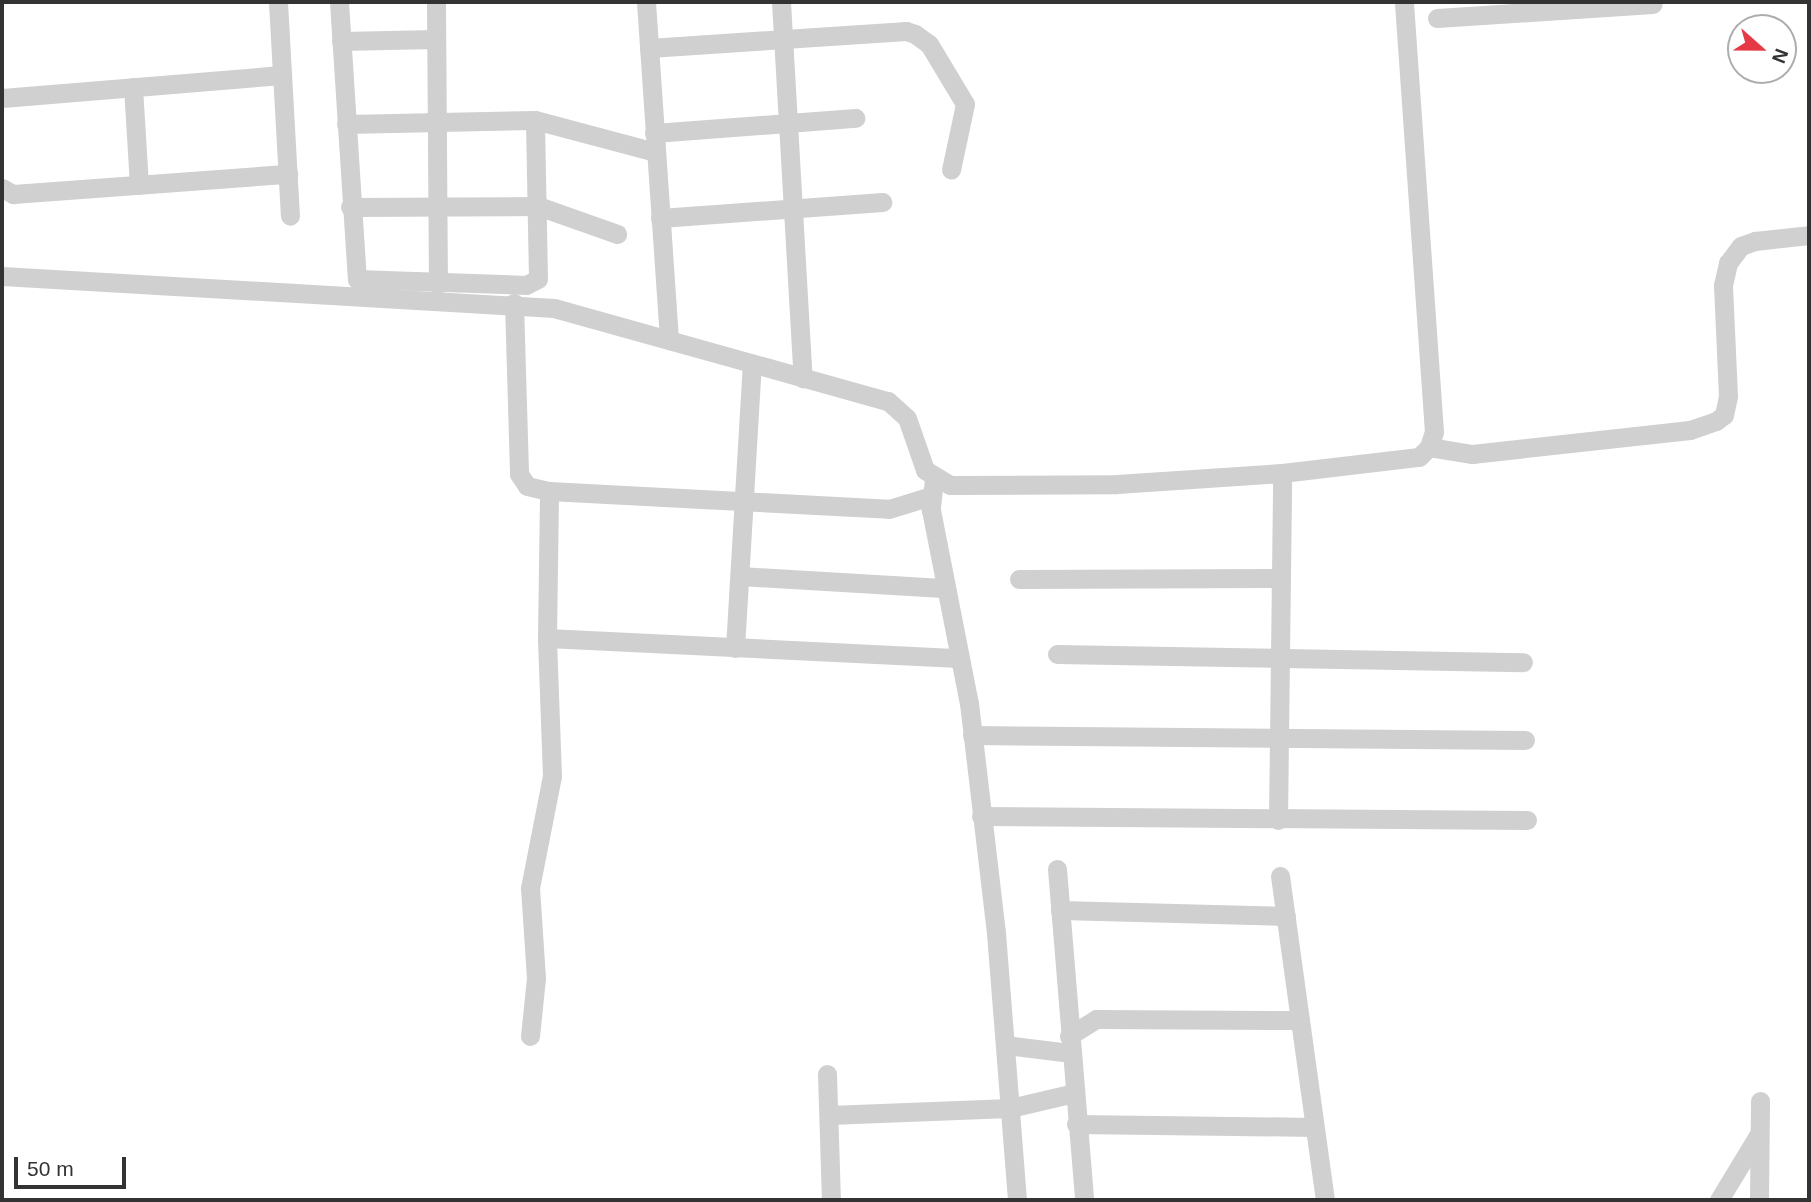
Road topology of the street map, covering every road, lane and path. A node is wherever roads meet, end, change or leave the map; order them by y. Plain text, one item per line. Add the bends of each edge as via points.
1 (278, 2) edge
2 (339, 2) edge
3 (436, 2) edge
4 (646, 2) edge
5 (780, 2) edge
6 (1404, 2) edge
7 (1653, 4) dead end
8 (1549, 6) edge
9 (1437, 18) dead end
10 (436, 39) junction
11 (782, 40) junction
12 (341, 41) junction
13 (649, 48) junction
14 (282, 75) junction
15 (133, 88) junction
16 (2, 98) edge
17 (855, 118) dead end
18 (535, 120) junction
19 (435, 122) junction
20 (346, 124) junction
21 (787, 124) junction
22 (655, 143) junction
23 (951, 170) dead end
24 (288, 174) junction
25 (139, 185) junction
26 (2, 188) edge
27 (882, 202) dead end
28 (436, 204) junction
29 (350, 206) junction
30 (538, 206) junction
31 (791, 209) junction
32 (290, 216) dead end
33 (660, 218) junction
34 (617, 234) dead end
35 (1809, 235) edge
36 (2, 276) edge
37 (438, 284) junction
38 (514, 303) junction
39 (669, 340) junction
40 (752, 363) junction
41 (803, 378) junction
42 (1429, 447) junction
43 (1282, 473) junction
44 (933, 487) junction
45 (550, 491) junction
46 (744, 502) junction
47 (740, 576) junction
48 (1280, 578) junction
49 (1019, 579) dead end
50 (943, 588) junction
51 (547, 638) junction
52 (736, 648) junction
53 (1057, 654) dead end
54 (959, 658) junction
55 (1279, 658) junction
56 (1523, 662) dead end
57 (972, 735) junction
58 (1278, 740) junction
59 (1525, 740) dead end
60 (981, 816) junction
61 (1278, 820) junction
62 (1527, 820) dead end
63 (1057, 869) dead end
64 (1280, 876) dead end
65 (1060, 910) junction
66 (1286, 916) junction
67 (1300, 1020) junction
68 (530, 1036) dead end
69 (1005, 1045) junction
70 (1070, 1045) junction
71 (827, 1074) dead end
72 (1074, 1093) junction
73 (1760, 1101) dead end
74 (1010, 1108) junction
75 (829, 1115) junction
76 (1076, 1124) junction
77 (1314, 1127) junction
78 (1760, 1133) junction
79 (831, 1200) edge
80 (1017, 1200) edge
81 (1084, 1200) edge
82 (1325, 1200) edge
83 (1719, 1200) edge
84 (1759, 1200) edge

1 - 14 street
2 - 12 street
3 - 10 street
4 - 13 street
5 - 11 street
6 - 42 street via 1434,432
7 - 8 street
8 - 9 street
10 - 12 street
10 - 19 street
11 - 13 street
11 - 21 street
11 - 23 street via 906,31 923,39 965,104
12 - 20 street
13 - 22 street
14 - 15 street
14 - 24 street
15 - 16 street
15 - 25 street
17 - 21 street
18 - 19 street
18 - 22 street
18 - 30 street
19 - 20 street
19 - 28 street
20 - 29 street
21 - 22 street
21 - 31 street
22 - 33 street
24 - 25 street
24 - 32 street
25 - 26 street via 13,194
27 - 31 street
28 - 29 street
28 - 30 street
28 - 37 street
29 - 37 street via 357,279
30 - 34 street
30 - 37 street via 540,274 533,284
31 - 33 street
31 - 41 street
33 - 39 street
35 - 42 street via 1748,243 1728,263 1723,285 1728,396 1724,415 1716,421 1690,430 1472,454
36 - 38 street
38 - 39 street via 554,308
38 - 45 street via 519,474 527,486
39 - 40 street
40 - 41 street
40 - 46 street
41 - 44 street via 896,405 906,418
42 - 43 street via 1419,457
43 - 44 street via 1117,485
43 - 48 street
44 - 46 street via 889,509
44 - 50 street
45 - 46 street
45 - 51 street
46 - 47 street
47 - 50 street
47 - 52 street
48 - 49 street
48 - 55 street
50 - 54 street
51 - 52 street
51 - 68 street via 552,776 530,888 537,978
52 - 54 street
53 - 55 street
54 - 57 street
55 - 56 street
55 - 58 street
57 - 58 street
57 - 60 street
58 - 59 street
58 - 61 street
60 - 61 street
60 - 69 street
61 - 62 street
63 - 65 street
64 - 66 street
65 - 66 street
65 - 70 street
66 - 67 street
67 - 70 street via 1096,1019
67 - 77 street
69 - 70 street
69 - 74 street
70 - 72 street
71 - 75 street
72 - 74 street
72 - 76 street
73 - 78 street
74 - 75 street
74 - 80 street
75 - 79 street
76 - 77 street
76 - 81 street
77 - 82 street
78 - 83 street
78 - 84 street

